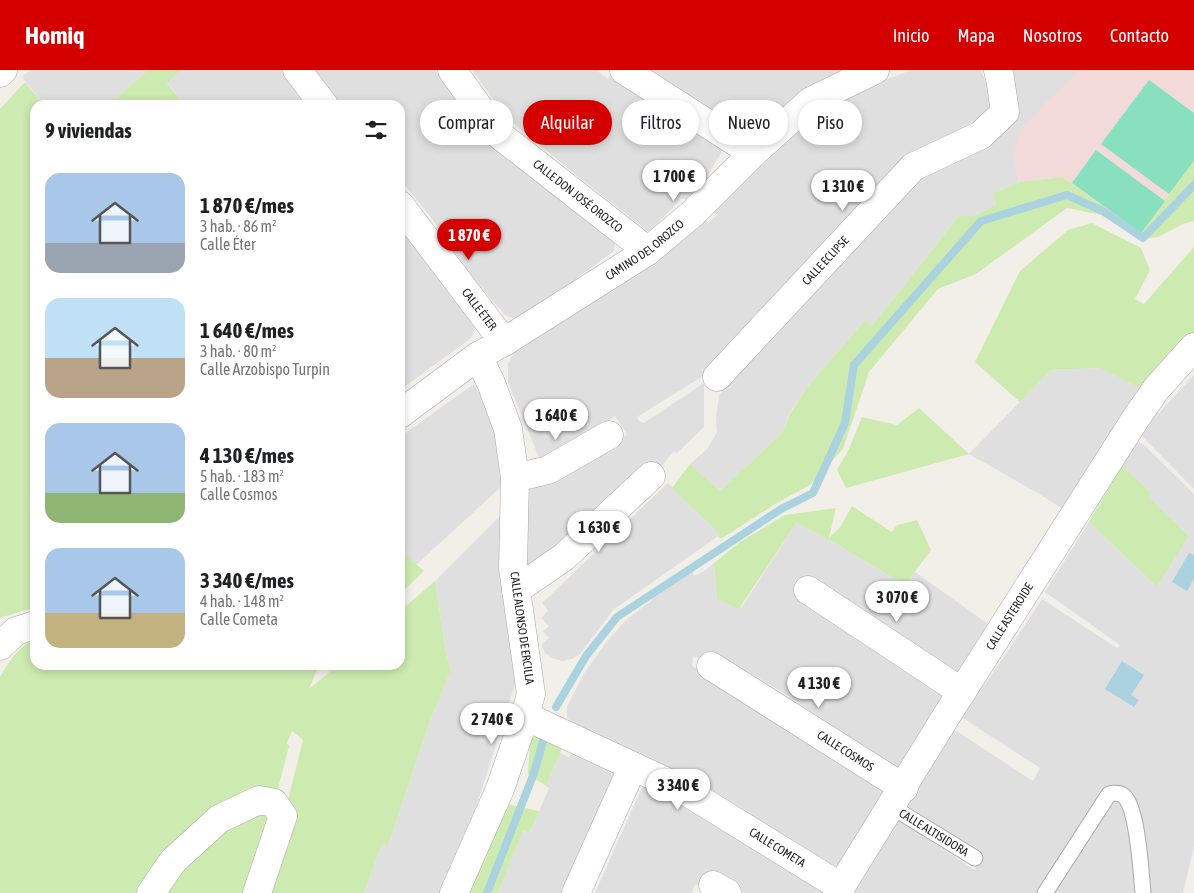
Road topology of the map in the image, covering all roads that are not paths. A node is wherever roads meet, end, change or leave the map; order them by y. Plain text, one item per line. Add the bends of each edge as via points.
1 (3, 70) edge
2 (297, 70) edge
3 (452, 70) edge
4 (624, 70) edge
5 (875, 70) edge
6 (998, 70) edge
7 (0, 73) edge
8 (320, 100) edge
9 (753, 153) junction
10 (405, 212) edge
11 (648, 251) junction
12 (504, 342) junction
13 (1194, 347) edge
14 (478, 356) junction
15 (717, 378) dead end
16 (405, 410) edge
17 (609, 435) dead end
18 (651, 476) dead end
19 (515, 478) junction
20 (516, 590) junction
21 (808, 590) dead end
22 (30, 627) edge
23 (0, 646) edge
24 (711, 666) dead end
25 (962, 692) junction
26 (525, 716) junction
27 (633, 766) junction
28 (898, 797) junction
29 (974, 858) dead end
30 (839, 890) edge
31 (151, 893) edge
32 (257, 893) edge
33 (454, 893) edge
34 (576, 893) edge
35 (1045, 893) edge
36 (1143, 893) edge

1 - 7 street
2 - 8 street
3 - 11 street, CALLE DON JOSÉ OROZCO via 498,133
4 - 9 street
5 - 9 street, CAMINO DEL OROZCO via 811,101
6 - 15 street, CALLE ECLIPSE via 1005,112 981,135 914,167
9 - 11 street, CAMINO DEL OROZCO via 692,214
10 - 12 street, CALLE ÉTER
11 - 12 street, CAMINO DEL OROZCO
12 - 14 street, CAMINO DEL OROZCO
13 - 25 street, CALLE ASTEROIDE via 1157,388 1136,418
14 - 16 street, CAMINO DEL OROZCO
14 - 19 street, CALLE ALONSO DE ERCILLA via 508,429
17 - 19 street via 548,470
18 - 20 street via 564,557
19 - 20 street, CALLE ALONSO DE ERCILLA via 513,568
20 - 26 street, CALLE ALONSO DE ERCILLA via 531,694
21 - 25 street
22 - 23 street via 16,631
24 - 28 street, CALLE COSMOS
25 - 28 street, CALLE ASTEROIDE
26 - 27 street, CALLE COMETA
26 - 33 street, CALLE ALONSO DE ERCILLA via 500,789
27 - 30 street, CALLE COMETA via 684,790
27 - 34 street
28 - 29 lane, CALLE ALTISIDORA
28 - 30 street, CALLE ASTEROIDE
31 - 32 street via 173,861 219,819 259,800 274,803 283,816
35 - 36 lane via 1109,794 1117,793 1125,797 1136,820

